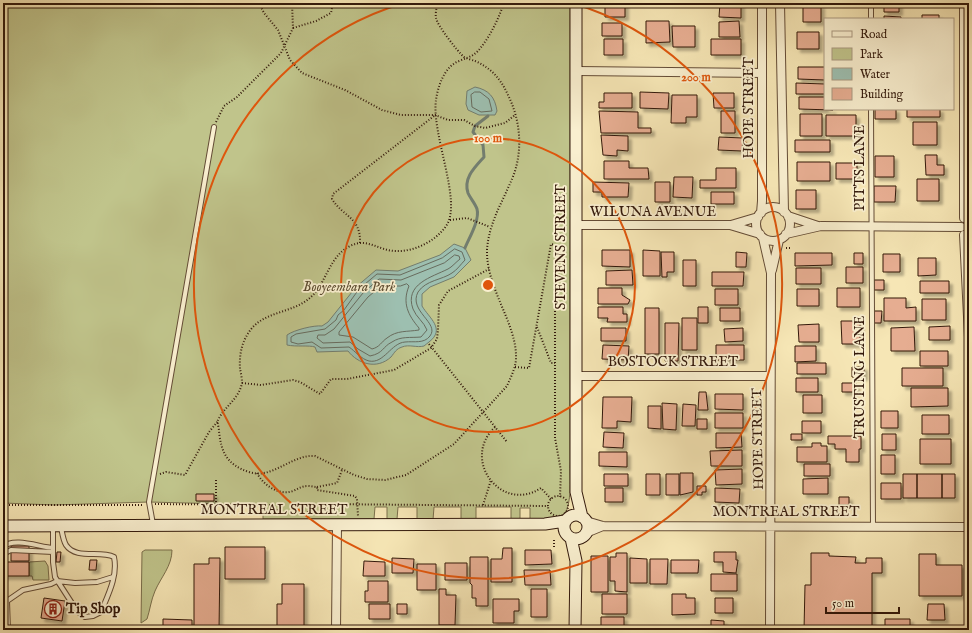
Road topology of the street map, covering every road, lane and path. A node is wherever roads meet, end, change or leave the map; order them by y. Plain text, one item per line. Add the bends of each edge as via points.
1 (259, 3) edge
2 (292, 3) edge
3 (333, 3) edge
4 (437, 3) edge
5 (504, 3) edge
6 (576, 3) edge
7 (762, 3) edge
8 (780, 3) edge
9 (871, 3) edge
10 (964, 3) edge
11 (871, 18) edge
12 (294, 28) junction
13 (284, 49) junction
14 (467, 59) junction
15 (577, 71) junction
16 (762, 73) junction
17 (871, 110) edge
18 (435, 115) junction
19 (515, 115) junction
20 (214, 127) joint
21 (786, 214) junction
22 (759, 215) junction
23 (967, 216) edge
24 (450, 220) junction
25 (576, 225) junction
26 (730, 225) junction
27 (821, 226) junction
28 (490, 227) junction
29 (871, 227) junction
30 (965, 234) edge
31 (761, 236) junction
32 (783, 237) junction
33 (360, 243) junction
34 (555, 255) junction
35 (570, 255) dead end
36 (489, 269) junction
37 (771, 273) junction
38 (537, 327) junction
39 (969, 337) edge
40 (428, 344) dead end
41 (431, 348) junction
42 (555, 363) junction
43 (515, 367) junction
44 (576, 376) junction
45 (770, 376) junction
46 (242, 383) junction
47 (483, 412) junction
48 (218, 421) junction
49 (495, 427) junction
50 (507, 442) dead end
51 (342, 470) junction
52 (257, 473) junction
53 (156, 478) dead end
54 (216, 480) dead end
55 (491, 480) junction
56 (317, 487) junction
57 (576, 492) junction
58 (560, 497) junction
59 (551, 499) junction
60 (151, 503) junction
61 (3, 505) edge
62 (216, 505) junction
63 (358, 505) junction
64 (483, 505) junction
65 (548, 506) junction
66 (288, 515) dead end
67 (300, 515) dead end
68 (358, 519) dead end
69 (584, 519) junction
70 (153, 525) junction
71 (337, 525) junction
72 (3, 526) edge
73 (57, 526) junction
74 (603, 526) junction
75 (771, 527) junction
76 (873, 527) junction
77 (969, 527) edge
78 (573, 529) junction
79 (554, 538) dead end
80 (3, 547) edge
81 (554, 548) dead end
82 (53, 550) junction
83 (3, 554) edge
84 (113, 577) junction
85 (57, 581) junction
86 (3, 597) edge
87 (7, 601) junction
88 (8, 630) edge
89 (336, 630) edge
90 (575, 630) edge
91 (770, 630) edge

1 - 13 path via 278,30
2 - 12 path
3 - 12 path via 331,13
4 - 14 path via 436,18 456,48
5 - 14 path via 498,21 484,43
6 - 15 street, STEVENS STREET
7 - 16 street, HOPE STREET
8 - 21 street
9 - 11 lane
10 - 23 street
12 - 13 path
13 - 18 path via 302,73 345,90 382,110 401,115
13 - 20 path via 237,97 224,106
14 - 18 path via 458,61 444,74 436,100
14 - 19 path via 476,61 493,72 509,96
15 - 16 street
15 - 25 street, STEVENS STREET
16 - 22 street, HOPE STREET via 762,201
17 - 29 lane, PITTS LANE
18 - 19 path via 448,120 464,120 485,128 505,122
18 - 24 path via 450,193
18 - 33 path via 333,194 334,202 351,216 358,226 361,234
19 - 28 path via 519,132 518,161
20 - 60 lane via 166,393
21 - 22 street via 772,208
21 - 27 street
21 - 32 street via 790,225
22 - 26 street, WILUNA AVENUE
22 - 31 street via 757,229
23 - 30 street
24 - 28 path via 461,217
24 - 33 path via 440,234 429,242 408,250 394,251
25 - 26 street, WILUNA AVENUE
25 - 44 street, STEVENS STREET
26 - 31 street, WILUNA AVENUE
27 - 29 street
27 - 32 street
28 - 36 path via 487,250
29 - 30 street
29 - 76 lane, TRUSTING LANE
30 - 39 street
31 - 32 street via 771,241
31 - 37 street, HOPE STREET
32 - 37 street, HOPE STREET
33 - 46 path via 350,246 333,261 321,284 306,302 261,320 252,328 241,348
34 - 35 path
34 - 38 path via 555,245 551,244
34 - 42 path
36 - 41 path via 448,291 439,305 437,339
36 - 43 path via 512,334
37 - 45 street, HOPE STREET
38 - 42 path via 551,363
38 - 43 path via 529,368
40 - 41 path
41 - 46 path via 394,370 331,380 320,394 293,380 261,385
41 - 47 path
42 - 58 path via 555,438 561,471
43 - 47 path via 507,386
44 - 45 street, BOSTOCK STREET
44 - 57 street, STEVENS STREET
45 - 75 street, HOPE STREET
46 - 48 path via 234,400
47 - 49 path
47 - 51 path via 454,444 406,475 393,480 376,480 354,476
48 - 52 path via 220,443 225,456 249,472
48 - 53 path via 185,475 166,472
49 - 50 path
49 - 55 path via 482,448 483,466
51 - 52 path via 308,455
51 - 56 path via 337,483
52 - 56 path via 259,479 274,490 284,492 299,487
54 - 62 path
55 - 59 path via 499,488 518,495 534,493 541,488
55 - 64 path
56 - 63 path via 317,490 355,496
57 - 69 street, STEVENS STREET
57 - 78 street, STEVENS STREET
58 - 59 path
58 - 65 path via 564,498 568,506 562,516 553,515
59 - 65 path
60 - 61 path
60 - 62 path
60 - 70 lane
62 - 66 path via 270,504 276,511
63 - 64 path
63 - 67 path via 319,504 304,515
63 - 68 path
64 - 65 path
69 - 74 street, MONTREAL STREET
69 - 78 street, STEVENS STREET via 587,527
69 - 78 street via 576,515
70 - 71 street, MONTREAL STREET
70 - 73 street, MONTREAL STREET
71 - 78 street, MONTREAL STREET via 545,524
71 - 89 street
72 - 73 street, MONTREAL STREET
73 - 82 lane
73 - 84 lane via 70,549 79,553 108,554 114,557 116,568
74 - 75 street, MONTREAL STREET
74 - 78 street, MONTREAL STREET
75 - 76 street, MONTREAL STREET
75 - 91 street, HOPE STREET
76 - 77 street, MONTREAL STREET
78 - 90 street, STEVENS STREET via 576,561
79 - 81 path
80 - 82 lane via 8,543 35,544
82 - 83 lane via 11,550
82 - 85 lane
84 - 85 lane via 97,582
84 - 85 lane via 101,612 85,617 77,611
85 - 87 lane via 23,590
86 - 87 lane
87 - 88 lane

